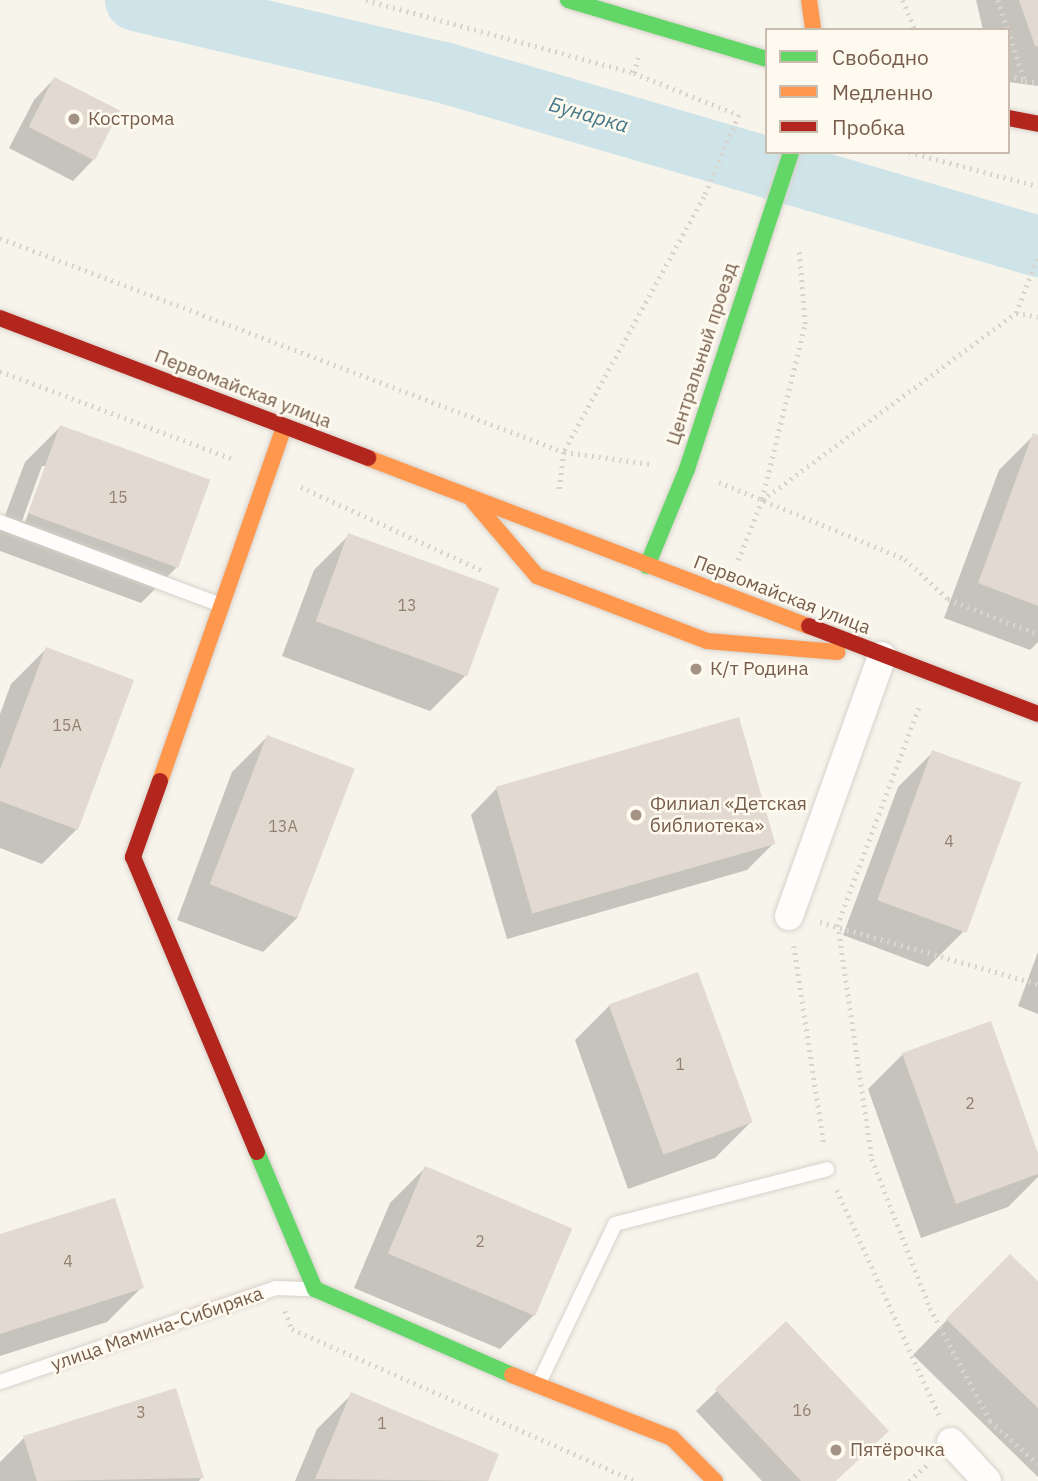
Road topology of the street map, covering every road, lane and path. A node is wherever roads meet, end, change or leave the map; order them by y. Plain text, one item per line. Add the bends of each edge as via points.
1 (366, 0) edge
2 (568, 0) edge
3 (809, 0) edge
4 (903, 0) edge
5 (998, 0) edge
6 (813, 28) edge
7 (914, 28) edge
8 (1007, 28) edge
9 (1010, 36) edge
10 (765, 58) edge
11 (1010, 76) edge
12 (1026, 81) junction
13 (1038, 82) edge
14 (1010, 118) edge
15 (1038, 124) edge
16 (790, 154) edge
17 (917, 154) edge
18 (1038, 186) edge
19 (0, 238) edge
20 (799, 247) dead end
21 (1038, 256) edge
22 (1016, 313) junction
23 (1038, 317) edge
24 (0, 318) edge
25 (0, 371) edge
26 (284, 427) junction
27 (564, 452) junction
28 (687, 469) junction
29 (268, 472) junction
30 (471, 499) junction
31 (762, 500) junction
32 (0, 522) edge
33 (648, 566) junction
34 (493, 576) dead end
35 (724, 595) junction
36 (222, 605) junction
37 (1038, 634) edge
38 (882, 656) junction
39 (921, 704) dead end
40 (1038, 714) edge
41 (789, 916) junction
42 (838, 925) junction
43 (1038, 984) edge
44 (827, 1169) junction
45 (315, 1289) junction
46 (0, 1382) edge
47 (537, 1386) junction
48 (951, 1442) joint
49 (1038, 1464) edge
50 (715, 1481) edge
51 (986, 1481) edge

1 - 27 path via 634,73 738,115 705,197
2 - 10 street
3 - 6 street
4 - 7 path
5 - 8 path
9 - 12 path
11 - 12 path
12 - 13 path
14 - 15 street
16 - 28 street, Центральный проезд
17 - 18 path
19 - 27 path
20 - 31 path via 805,324
21 - 22 path
22 - 23 path
22 - 31 path
24 - 26 street, Первомайская улица
25 - 29 path
26 - 29 street
26 - 30 street, Первомайская улица
27 - 28 path
28 - 31 path
28 - 33 street, Центральный проезд
29 - 34 path
29 - 36 street
30 - 33 street, Первомайская улица
30 - 38 street, Первомайская улица via 537,576 707,641
31 - 35 path
31 - 37 path via 905,559 948,599
32 - 36 lane
33 - 35 street, Первомайская улица
35 - 38 street, Первомайская улица
36 - 45 street via 133,857
38 - 40 street, Первомайская улица
38 - 41 street
39 - 42 path
41 - 42 path
41 - 44 path
42 - 43 path
42 - 49 path via 872,1159 930,1308 989,1421
44 - 47 lane via 615,1224
44 - 48 path
45 - 46 lane, улица Мамина-Сибиряка via 275,1288
45 - 47 street
47 - 50 street via 672,1438
48 - 51 street

